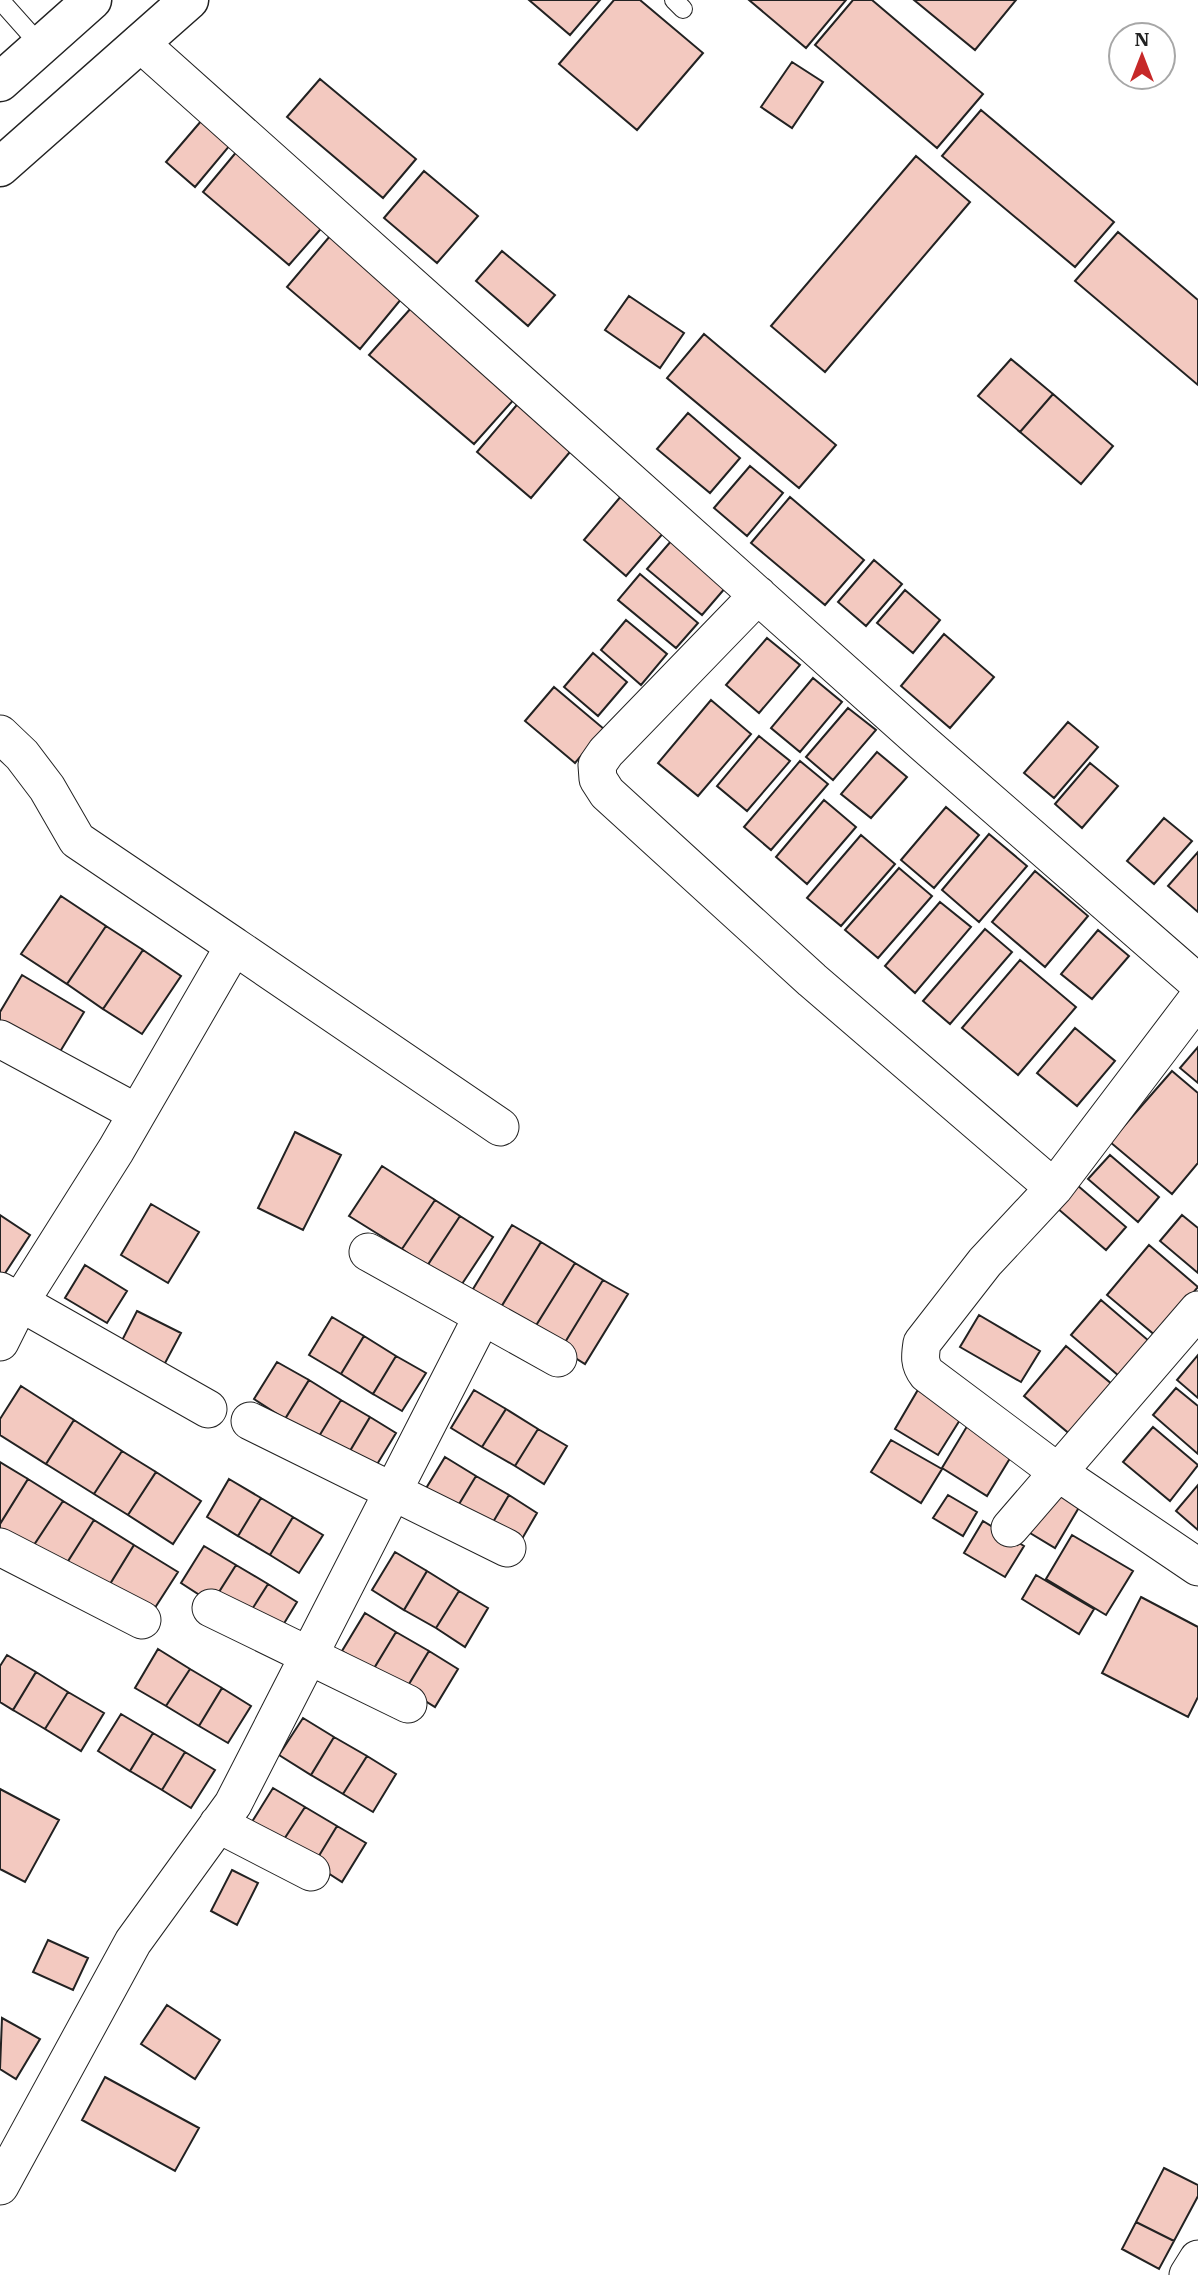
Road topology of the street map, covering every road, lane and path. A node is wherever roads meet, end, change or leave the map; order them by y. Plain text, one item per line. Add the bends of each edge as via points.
1 (1, 0) edge
2 (92, 0) edge
3 (189, 0) edge
4 (140, 43) junction
5 (40, 46) junction
6 (0, 82) edge
7 (0, 167) edge
8 (758, 595) junction
9 (0, 733) edge
10 (233, 946) junction
11 (1198, 984) edge
12 (1198, 998) edge
13 (0, 1039) edge
14 (137, 1113) junction
15 (500, 1127) dead end
16 (1054, 1188) junction
17 (368, 1252) dead end
18 (10, 1297) edge
19 (1198, 1310) edge
20 (482, 1317) junction
21 (0, 1342) edge
22 (558, 1358) dead end
23 (208, 1409) dead end
24 (250, 1421) dead end
25 (1059, 1473) junction
26 (391, 1493) junction
27 (1010, 1528) dead end
28 (0, 1546) edge
29 (507, 1548) dead end
30 (1198, 1567) edge
31 (211, 1608) dead end
32 (142, 1620) dead end
33 (309, 1656) junction
34 (408, 1704) dead end
35 (218, 1824) junction
36 (311, 1872) dead end
37 (0, 2186) edge
38 (1198, 2259) edge
39 (1188, 2275) edge

1 - 5 lane
2 - 5 street
3 - 4 street
4 - 7 street
4 - 8 street
5 - 6 street
8 - 11 street
8 - 16 street via 606,752 597,765 598,779 607,793 812,981
9 - 10 street via 47,788 78,840
10 - 14 street
10 - 15 street
12 - 16 street
13 - 14 street
14 - 18 street
16 - 25 street via 985,1262 922,1343 920,1356 927,1374
17 - 20 street
18 - 21 street
18 - 23 street
19 - 25 street
20 - 22 street
20 - 26 street
24 - 26 street
25 - 27 street
25 - 30 street
26 - 29 street
26 - 33 street
28 - 32 street
31 - 33 street
33 - 34 street
33 - 35 street via 233,1804
35 - 36 street
35 - 37 street via 133,1942
38 - 39 street

